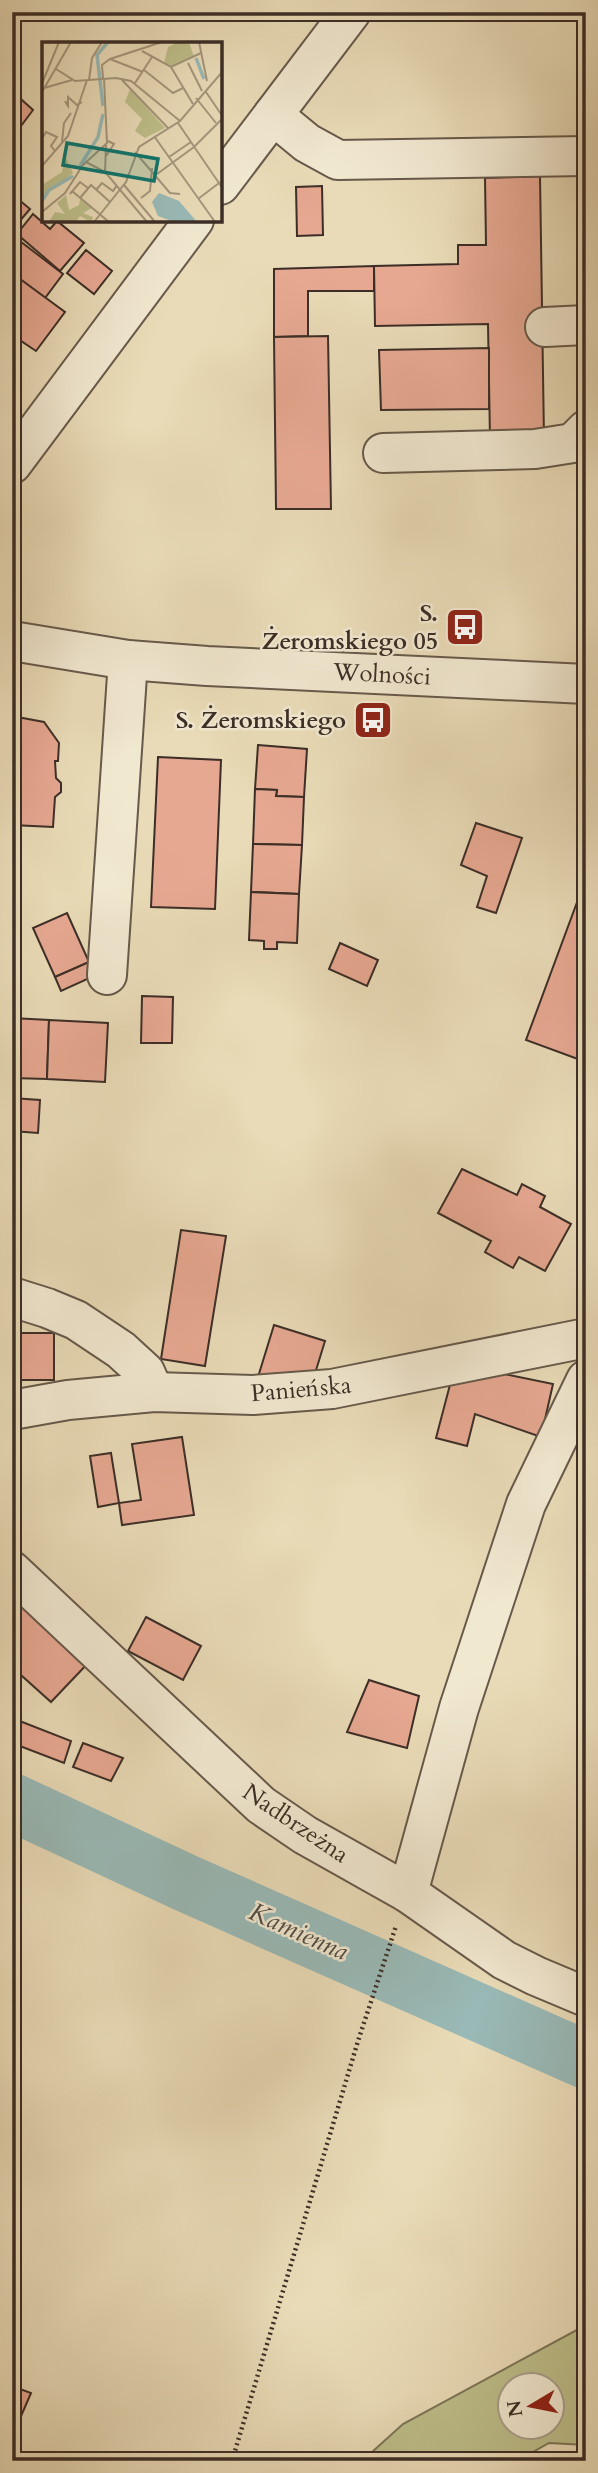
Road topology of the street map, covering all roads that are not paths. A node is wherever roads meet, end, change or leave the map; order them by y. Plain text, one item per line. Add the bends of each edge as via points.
1 (351, 12) edge
2 (273, 115) junction
3 (586, 156) edge
4 (222, 182) edge
5 (193, 222) edge
6 (586, 325) edge
7 (545, 327) dead end
8 (586, 430) edge
9 (383, 453) dead end
10 (12, 464) edge
11 (12, 641) edge
12 (128, 660) junction
13 (586, 684) edge
14 (107, 975) dead end
15 (12, 1297) edge
16 (586, 1338) edge
17 (586, 1380) edge
18 (153, 1392) junction
19 (12, 1410) edge
20 (12, 1571) edge
21 (403, 1906) junction
22 (586, 1997) edge

1 - 2 street
2 - 3 street via 307,143 338,160
2 - 4 street
5 - 10 street
6 - 7 street
8 - 9 street via 573,443 536,449
11 - 12 street, Wolności
12 - 13 street, Wolności
12 - 14 street
15 - 18 street via 76,1320 121,1350 145,1372
16 - 18 street, Panieńska via 332,1389 253,1395
17 - 21 street via 526,1504 459,1708
18 - 19 street, Panieńska
20 - 21 street, Nadbrzeżna via 261,1805
21 - 22 street, Nadbrzeżna

